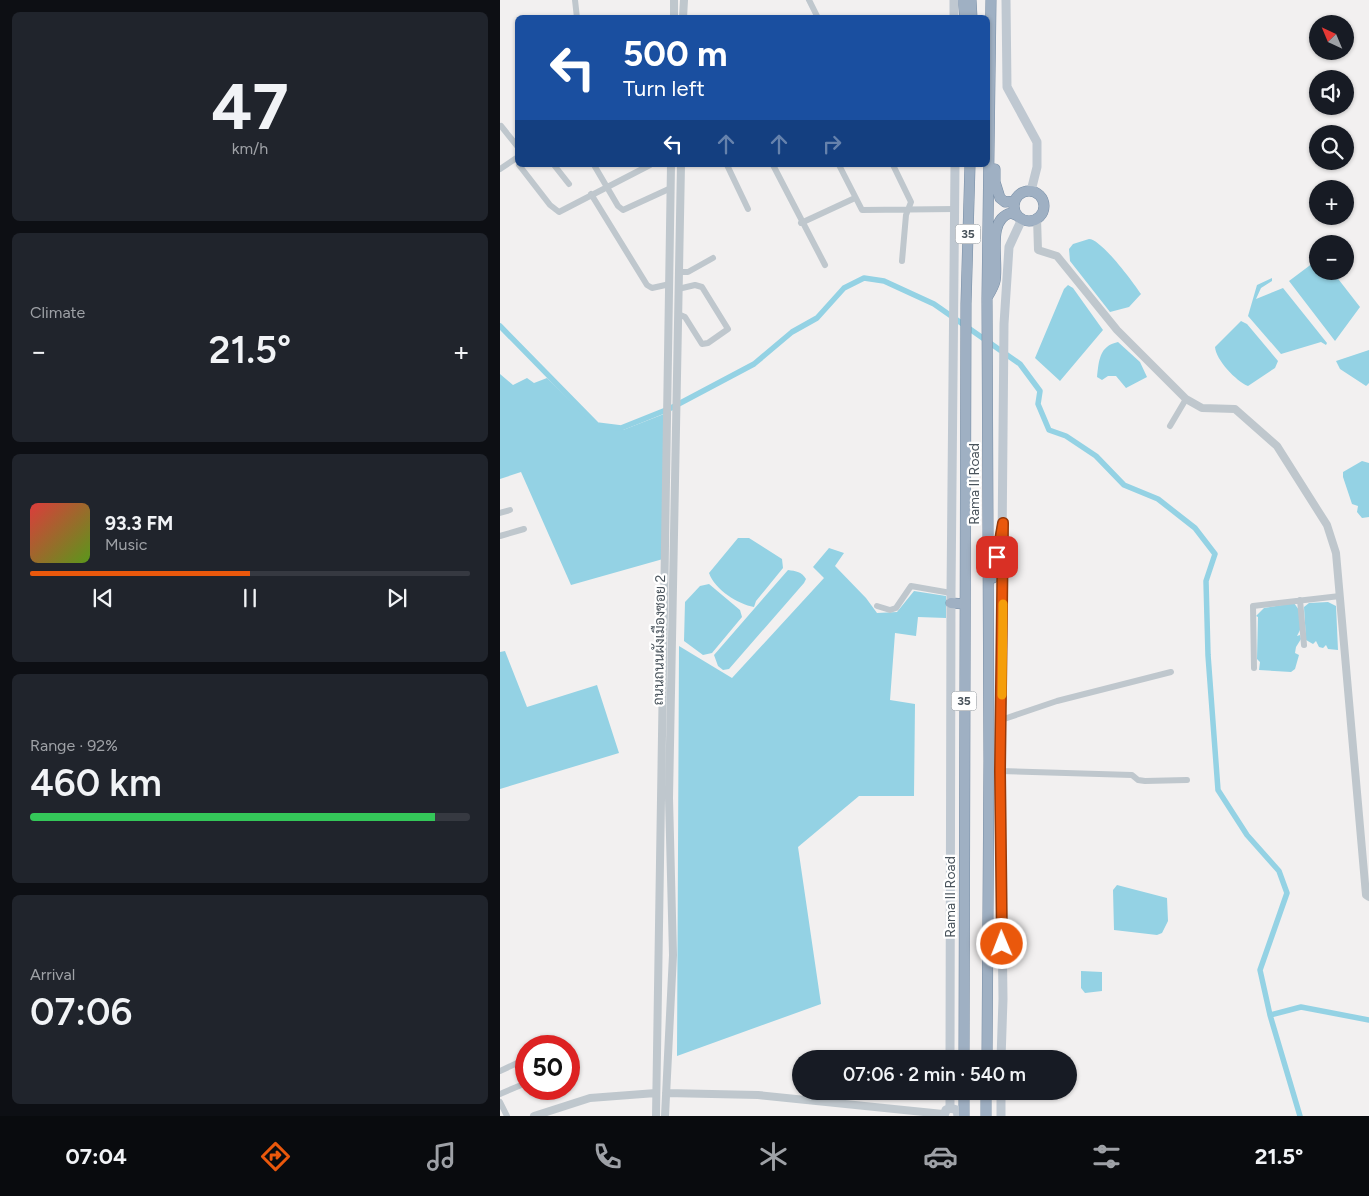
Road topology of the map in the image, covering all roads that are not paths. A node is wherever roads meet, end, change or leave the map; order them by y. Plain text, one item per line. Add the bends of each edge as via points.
1 (575, 0) edge
2 (674, 0) edge
3 (684, 0) edge
4 (809, 0) edge
5 (954, 0) edge
6 (963, 0) edge
7 (972, 0) edge
8 (991, 0) edge
9 (1006, 0) edge
10 (577, 15) edge
11 (674, 15) edge
12 (683, 15) edge
13 (816, 15) edge
14 (954, 15) edge
15 (965, 15) edge
16 (973, 15) edge
17 (990, 18) edge
18 (990, 106) edge
19 (501, 126) dead end
20 (515, 143) edge
21 (515, 162) edge
22 (522, 167) edge
23 (556, 167) edge
24 (595, 167) edge
25 (646, 167) edge
26 (671, 167) edge
27 (681, 167) edge
28 (727, 167) edge
29 (774, 167) edge
30 (840, 167) edge
31 (894, 167) edge
32 (955, 167) edge
33 (970, 167) edge
34 (988, 167) edge
35 (500, 170) edge
36 (569, 184) dead end
37 (606, 186) junction
38 (671, 188) junction
39 (1031, 190) junction
40 (591, 194) junction
41 (855, 198) junction
42 (1015, 201) junction
43 (748, 209) dead end
44 (909, 209) junction
45 (955, 209) junction
46 (1020, 218) junction
47 (1037, 218) junction
48 (801, 223) junction
49 (713, 258) dead end
50 (902, 261) dead end
51 (825, 265) dead end
52 (678, 272) junction
53 (670, 284) junction
54 (678, 289) junction
55 (987, 299) junction
56 (678, 314) junction
57 (1186, 398) junction
58 (1170, 426) dead end
59 (510, 510) dead end
60 (500, 513) edge
61 (1003, 523) junction
62 (524, 529) dead end
63 (500, 536) edge
64 (1340, 596) junction
65 (951, 598) junction
66 (1300, 600) junction
67 (965, 604) junction
68 (988, 604) junction
69 (877, 606) dead end
70 (1304, 645) dead end
71 (1254, 668) dead end
72 (1172, 672) dead end
73 (1001, 720) junction
74 (1000, 771) junction
75 (1187, 780) dead end
76 (661, 829) junction
77 (670, 829) junction
78 (1369, 897) edge
79 (950, 1050) edge
80 (964, 1050) edge
81 (987, 1050) edge
82 (1001, 1050) edge
83 (515, 1064) edge
84 (500, 1071) edge
85 (515, 1088) edge
86 (656, 1093) junction
87 (666, 1093) junction
88 (500, 1094) edge
89 (952, 1100) edge
90 (960, 1100) edge
91 (986, 1100) edge
92 (1001, 1100) edge
93 (500, 1102) edge
94 (954, 1114) edge
95 (507, 1116) edge
96 (534, 1116) edge
97 (656, 1116) edge
98 (665, 1116) edge
99 (986, 1116) edge
100 (1001, 1116) edge

1 - 10 street
2 - 11 street
3 - 12 street
4 - 13 street
5 - 14 main road
6 - 15 highway
7 - 16 highway
8 - 17 highway, Rama II Road / 35
9 - 39 main road via 1007,87 1039,149
18 - 42 highway via 995,133 995,182 1000,198 1005,202
19 - 20 street
21 - 35 street
22 - 40 street via 559,212
23 - 36 street
24 - 37 street
25 - 37 street
26 - 38 street, ถนนถนนผังเมืองซอย 2
27 - 52 street, ถนนถนนผังเมืองซอย 2
28 - 43 street
29 - 48 street
30 - 41 street
31 - 44 street via 911,202
32 - 45 main road, Rama II Road / 35
33 - 67 highway, Rama II Road / 35
34 - 55 highway, Rama II Road / 35
37 - 38 street via 623,210
37 - 40 street
38 - 53 street, ถนนถนนผังเมืองซอย 2
39 - 42 highway via 1021,193
39 - 47 highway via 1040,195 1044,205
40 - 53 street via 647,285 652,288
41 - 44 street via 862,210
41 - 48 street
42 - 46 highway via 1015,212
44 - 45 street
44 - 50 street
45 - 65 main road, Rama II Road / 35
46 - 47 highway
46 - 55 highway via 1011,213 1005,214 997,224 995,282
46 - 61 main road via 1009,247 1004,338
47 - 57 street via 1038,250 1057,256 1117,330
48 - 51 street
49 - 52 street via 688,272
52 - 54 street, ถนนถนนผังเมืองซอย 2
53 - 76 street, ถนนถนนผังเมืองซอย 2
54 - 56 street, ถนนถนนผังเมืองซอย 2
54 - 56 street via 695,285 702,287 728,329 702,344 685,317
55 - 68 highway, Rama II Road / 35
56 - 77 street, ถนนถนนผังเมืองซอย 2
57 - 58 street
57 - 64 street via 1202,408 1235,410 1277,446 1327,525 1336,553
59 - 60 street
61 - 68 highway
61 - 73 main road
62 - 63 street
64 - 66 street
64 - 78 street via 1366,895
65 - 67 highway
65 - 69 street via 911,586 896,608 890,610
65 - 79 main road, Rama II Road / 35
66 - 70 street
66 - 71 street via 1253,606
67 - 80 highway, Rama II Road / 35
68 - 81 highway, Rama II Road / 35
72 - 73 street via 1057,701
73 - 74 main road
74 - 75 street via 1132,775 1145,781
74 - 82 main road
76 - 77 street
76 - 86 street, ถนนถนนผังเมืองซอย 2
77 - 87 street, ถนนถนนผังเมืองซอย 2 via 673,955
83 - 84 street
85 - 88 street
86 - 96 street via 590,1098
86 - 97 street, ถนนถนนผังเมืองซอย 2
87 - 94 street via 758,1095
87 - 98 street, ถนนถนนผังเมืองซอย 2
89 - 94 main road
90 - 94 highway
91 - 99 highway
92 - 100 main road
93 - 95 street

